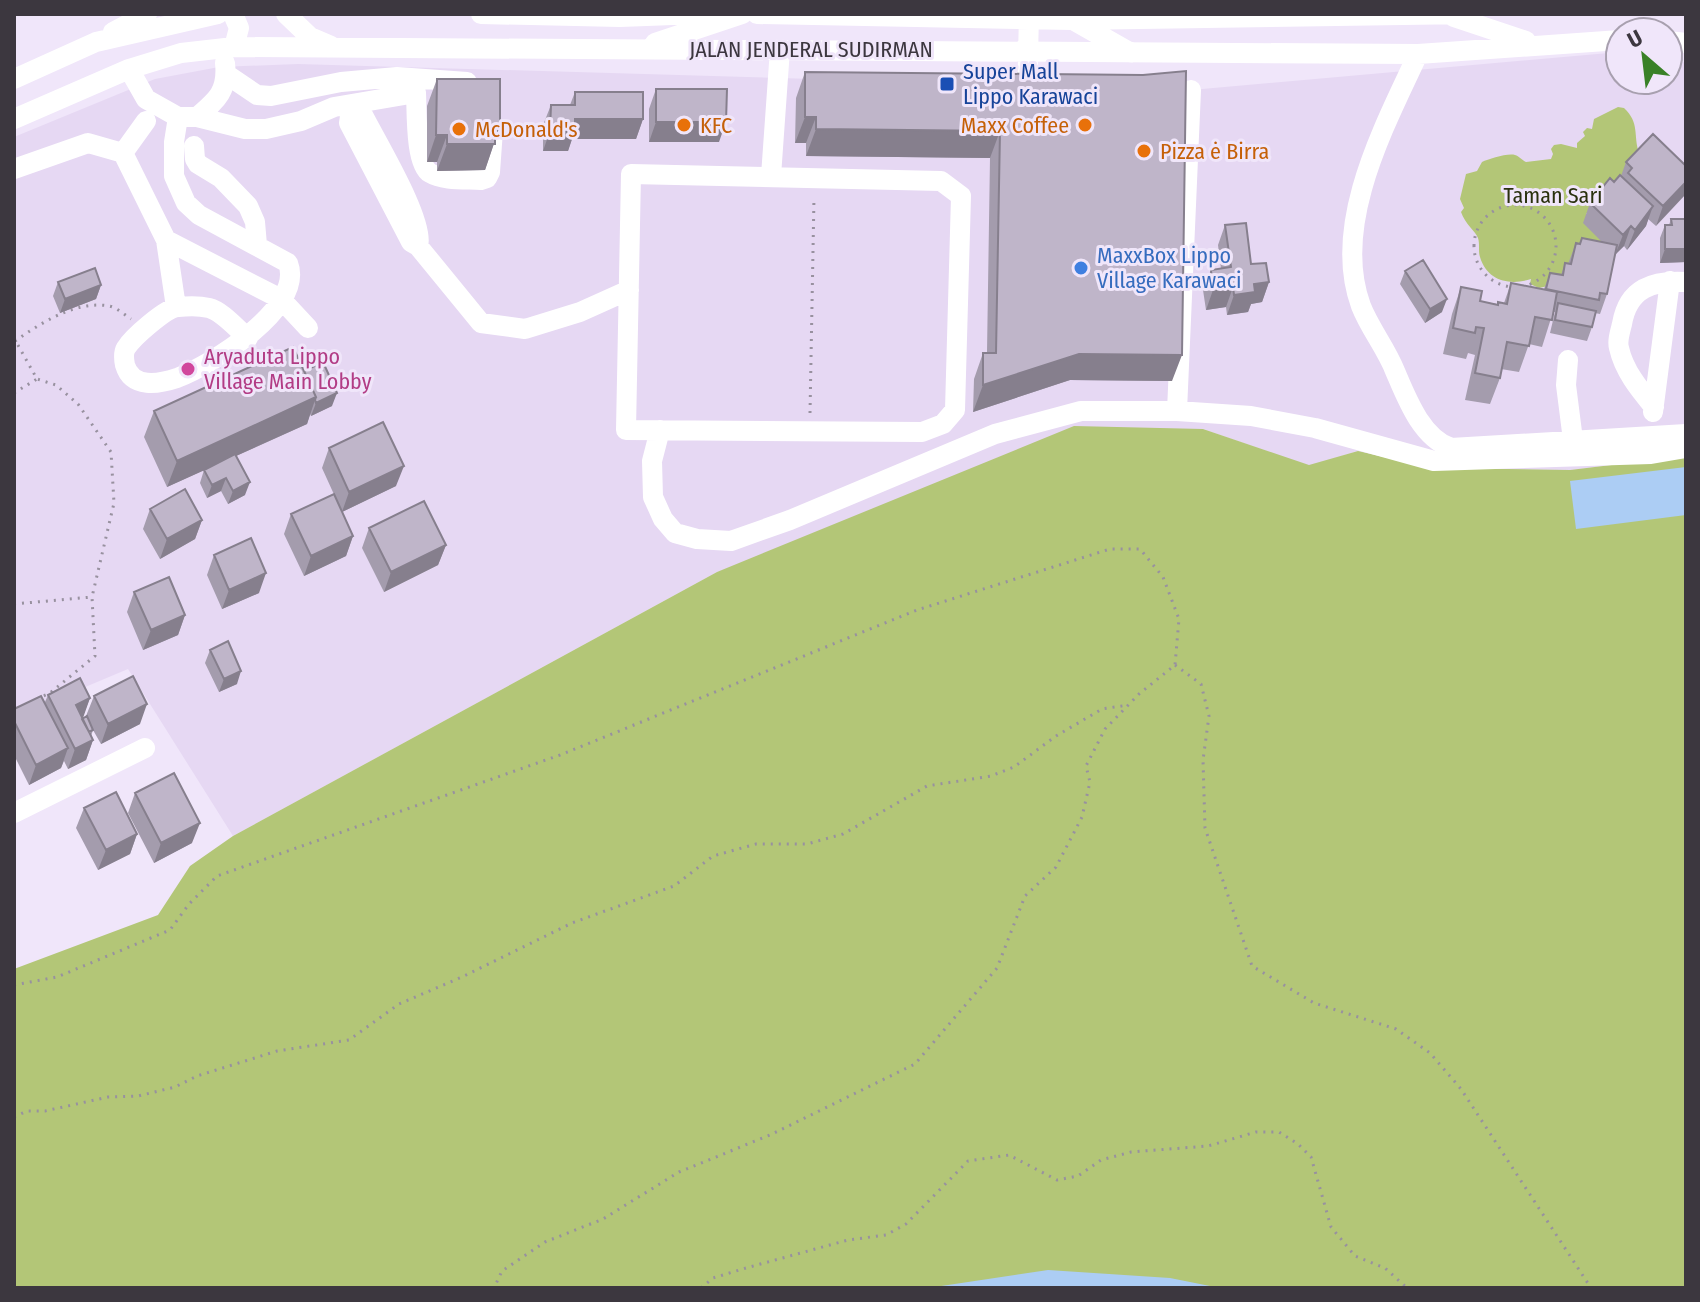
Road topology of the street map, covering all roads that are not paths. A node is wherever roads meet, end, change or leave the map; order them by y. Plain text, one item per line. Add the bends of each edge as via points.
1 (147, 14) edge
2 (218, 14) edge
3 (233, 14) edge
4 (286, 14) edge
5 (481, 14) edge
6 (699, 14) edge
7 (742, 14) edge
8 (757, 14) edge
9 (1029, 14) edge
10 (1418, 14) edge
11 (1447, 14) edge
12 (1470, 14) edge
13 (1233, 15) edge
14 (621, 16) edge
15 (1170, 16) edge
16 (1073, 20) junction
17 (1604, 41) edge
18 (96, 42) junction
19 (1537, 45) junction
20 (229, 47) junction
21 (334, 47) junction
22 (638, 48) junction
23 (780, 49) junction
24 (1131, 53) junction
25 (1418, 54) junction
26 (129, 69) junction
27 (226, 74) junction
28 (14, 79) edge
29 (340, 83) junction
30 (490, 84) edge
31 (1191, 90) dead end
32 (1027, 99) edge
33 (351, 110) junction
34 (188, 117) junction
35 (494, 117) edge
36 (14, 119) edge
37 (146, 121) dead end
38 (194, 146) dead end
39 (123, 153) junction
40 (14, 169) edge
41 (771, 176) junction
42 (166, 240) junction
43 (257, 245) junction
44 (1678, 282) edge
45 (629, 290) junction
46 (281, 299) junction
47 (176, 307) junction
48 (308, 328) dead end
49 (248, 338) junction
50 (1568, 360) dead end
51 (1654, 407) junction
52 (1177, 411) junction
53 (660, 430) junction
54 (922, 432) junction
55 (1686, 434) edge
56 (1650, 437) junction
57 (1573, 440) junction
58 (1686, 448) edge
59 (930, 461) junction
60 (145, 748) dead end
61 (14, 813) edge

1 - 18 street
2 - 18 street
3 - 20 street via 240,35
4 - 21 street via 310,37
5 - 14 street, JALAN JENDERAL SUDIRMAN
6 - 14 street, JALAN JENDERAL SUDIRMAN
7 - 22 street
8 - 16 street, JALAN JENDERAL SUDIRMAN
9 - 32 street
10 - 11 street, JALAN JENDERAL SUDIRMAN
10 - 13 street, JALAN JENDERAL SUDIRMAN
11 - 12 street, JALAN JENDERAL SUDIRMAN
11 - 19 street
13 - 15 street, JALAN JENDERAL SUDIRMAN
15 - 16 street, JALAN JENDERAL SUDIRMAN
16 - 24 street
17 - 19 street, JALAN JENDERAL SUDIRMAN
18 - 28 street
19 - 25 street, JALAN JENDERAL SUDIRMAN
20 - 21 street, JALAN JENDERAL SUDIRMAN
20 - 26 street, JALAN JENDERAL SUDIRMAN via 181,53
20 - 27 street
21 - 22 street, JALAN JENDERAL SUDIRMAN
21 - 29 street
22 - 23 street, JALAN JENDERAL SUDIRMAN
23 - 24 street, JALAN JENDERAL SUDIRMAN
23 - 41 street
24 - 25 street, JALAN JENDERAL SUDIRMAN
25 - 57 street via 1380,135 1355,212 1351,254 1361,305 1405,394 1438,443 1451,448
26 - 34 street via 146,99
26 - 36 street, JALAN JENDERAL SUDIRMAN
27 - 29 street via 257,95
27 - 34 street via 219,97
29 - 30 street via 397,77
29 - 33 street
31 - 52 street
33 - 34 street via 266,129
33 - 35 street via 416,93 420,162 428,173 481,180 490,172
33 - 45 street via 411,242 481,323 525,329
34 - 43 street via 174,142 174,176 186,203
37 - 39 street
38 - 43 street via 198,164 221,178 248,206
39 - 40 street via 88,143
39 - 42 street
41 - 45 street via 631,174
41 - 54 street via 941,181 961,196 955,410 943,424
42 - 46 street
42 - 47 street
43 - 46 street via 288,263 291,279
44 - 51 street
44 - 51 street via 1639,290 1623,315 1618,345 1637,386
45 - 53 street via 626,430
46 - 48 street
46 - 49 street
47 - 49 street via 212,308
47 - 49 street via 126,348 128,372 136,381 153,384 195,371
50 - 57 street
51 - 56 street
52 - 58 street via 1251,416 1315,428 1434,461 1651,454
52 - 59 street via 1081,411 995,434
53 - 54 street
53 - 59 street via 652,461 653,497 675,533 697,539 731,541
54 - 59 street
55 - 56 street
56 - 57 street
60 - 61 street

